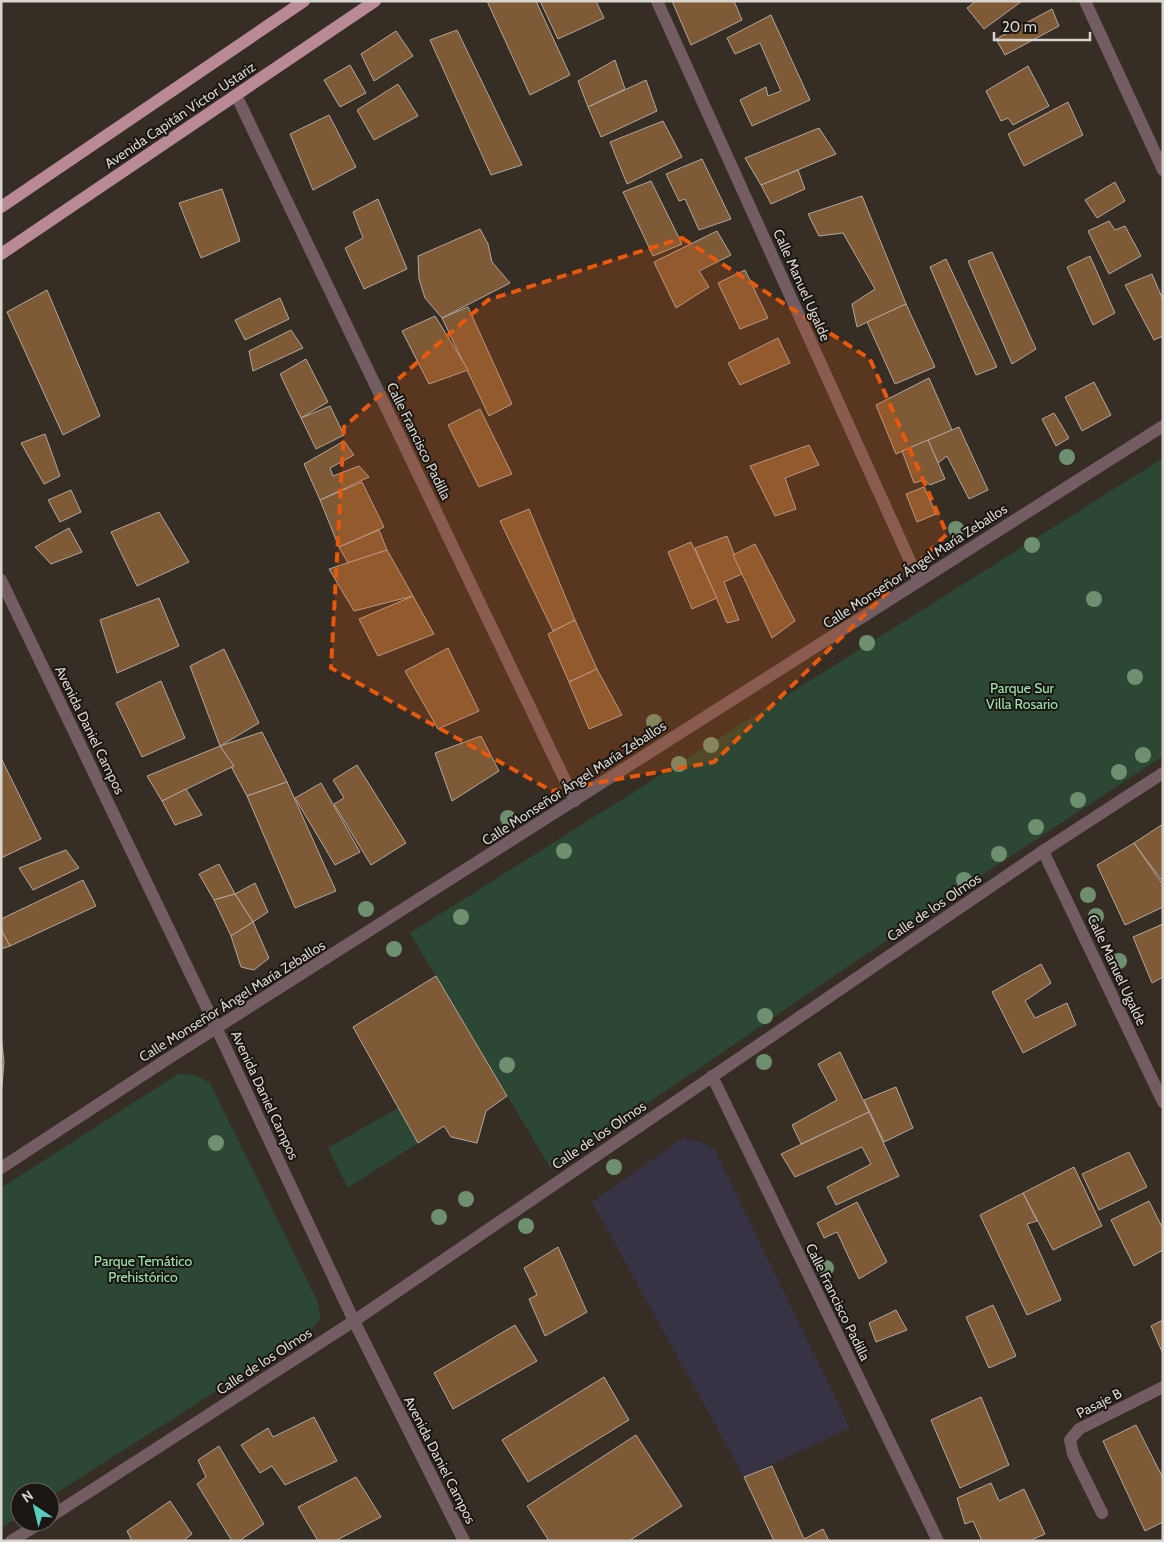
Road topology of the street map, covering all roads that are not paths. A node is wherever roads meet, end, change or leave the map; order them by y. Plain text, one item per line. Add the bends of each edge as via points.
1 (304, 1) edge
2 (375, 1) edge
3 (657, 1) edge
4 (1085, 1) edge
5 (236, 95) junction
6 (1163, 170) edge
7 (1, 206) edge
8 (1, 254) edge
9 (1163, 426) edge
10 (1, 580) edge
11 (919, 581) junction
12 (1163, 773) edge
13 (574, 801) junction
14 (1043, 851) junction
15 (217, 1028) junction
16 (712, 1076) junction
17 (1163, 1102) edge
18 (1, 1168) edge
19 (354, 1320) junction
20 (1163, 1388) edge
21 (60, 1511) edge
22 (1102, 1513) dead end
23 (27, 1537) edge
24 (11, 1541) edge
25 (464, 1541) edge
26 (938, 1541) edge

1 - 7 main road, Avenida Capitán Víctor Ustariz
2 - 5 main road, Avenida Capitán Víctor Ustariz
3 - 11 street, Calle Manuel Ugalde
4 - 6 street
5 - 8 main road, Avenida Capitán Víctor Ustariz
5 - 13 street, Calle Francisco Padilla
9 - 11 street, Calle Monseñor Ángel María Zeballos
10 - 15 street, Avenida Daniel Campos
11 - 13 street, Calle Monseñor Ángel María Zeballos
12 - 14 street, Calle de los Olmos
13 - 15 street, Calle Monseñor Ángel María Zeballos
14 - 16 street, Calle de los Olmos
14 - 17 street, Calle Manuel Ugalde
15 - 18 street, Calle Monseñor Ángel María Zeballos
15 - 19 street, Avenida Daniel Campos
16 - 19 street, Calle de los Olmos
16 - 26 street, Calle Francisco Padilla
19 - 21 street, Calle de los Olmos
19 - 25 street, Avenida Daniel Campos
20 - 22 street, Pasaje B via 1079,1429 1070,1440 1073,1454
23 - 24 street

